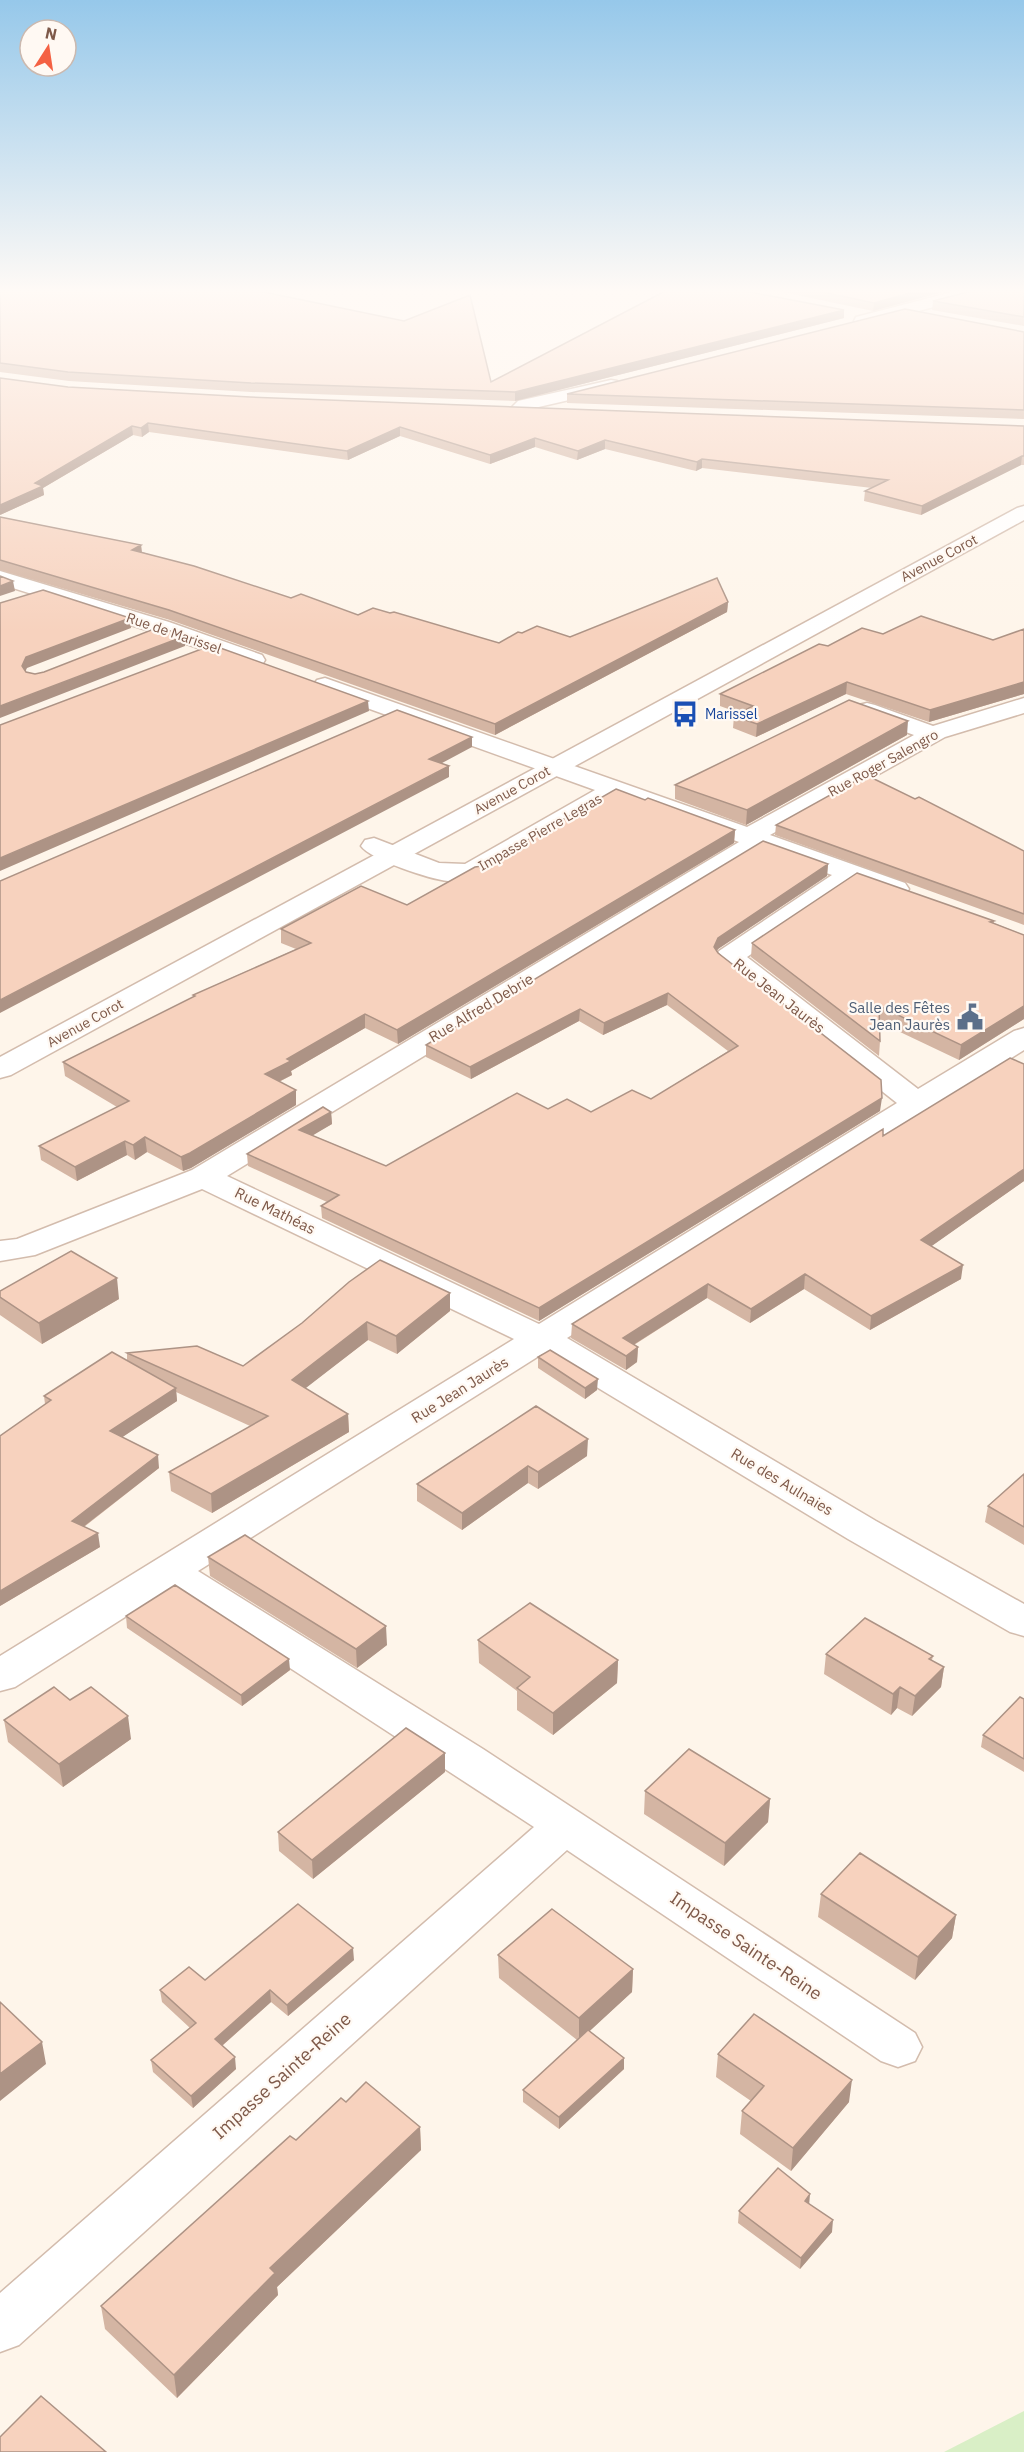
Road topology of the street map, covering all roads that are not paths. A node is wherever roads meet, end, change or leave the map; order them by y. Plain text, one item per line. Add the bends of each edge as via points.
1 (531, 403) edge
2 (519, 410) edge
3 (1024, 492) edge
4 (1024, 512) edge
5 (0, 578) edge
6 (43, 591) junction
7 (10, 602) edge
8 (161, 627) junction
9 (129, 639) edge
10 (212, 646) junction
11 (180, 658) edge
12 (706, 661) dead end
13 (277, 668) edge
14 (309, 680) edge
15 (847, 703) edge
16 (1024, 705) edge
17 (396, 710) junction
18 (368, 723) edge
19 (934, 734) junction
20 (544, 756) junction
21 (616, 788) junction
22 (755, 838) junction
23 (384, 850) junction
24 (854, 873) junction
25 (919, 897) edge
26 (1024, 1037) edge
27 (0, 1047) edge
28 (0, 1069) edge
29 (918, 1104) junction
30 (203, 1177) junction
31 (0, 1251) edge
32 (542, 1339) junction
33 (169, 1571) junction
34 (1024, 1622) edge
35 (0, 1676) edge
36 (564, 1826) junction
37 (898, 2047) dead end
38 (0, 2326) edge

1 - 2 street
3 - 12 street, Avenue Corot
4 - 20 street, Avenue Corot
5 - 6 street, Rue de Marissel
6 - 7 street
6 - 8 street, Rue de Marissel
8 - 9 street
8 - 10 street, Rue de Marissel
10 - 11 street
10 - 13 street, Rue de Marissel
14 - 17 street
15 - 19 street
16 - 19 street, Rue Roger Salengro
17 - 18 street
17 - 20 street
19 - 22 street, Rue Roger Salengro
20 - 21 street
20 - 23 street, Avenue Corot
21 - 22 street via 660,794
21 - 23 street, Impasse Pierre Legras via 472,871 442,872
22 - 24 street
22 - 30 street, Rue Alfred Debrie
23 - 27 street, Avenue Corot
23 - 28 street, Avenue Corot
24 - 25 street
24 - 29 street, Rue Jean Jaurès via 729,957
26 - 29 street, Rue Jean Jaurès
29 - 32 street, Rue Jean Jaurès
30 - 31 street via 23,1248
30 - 32 street, Rue Mathéas
32 - 33 street, Rue Jean Jaurès
32 - 34 street, Rue des Aulnaies
33 - 35 street, Rue Jean Jaurès
33 - 36 street, Impasse Sainte-Reine
36 - 37 street, Impasse Sainte-Reine
36 - 38 street, Impasse Sainte-Reine

